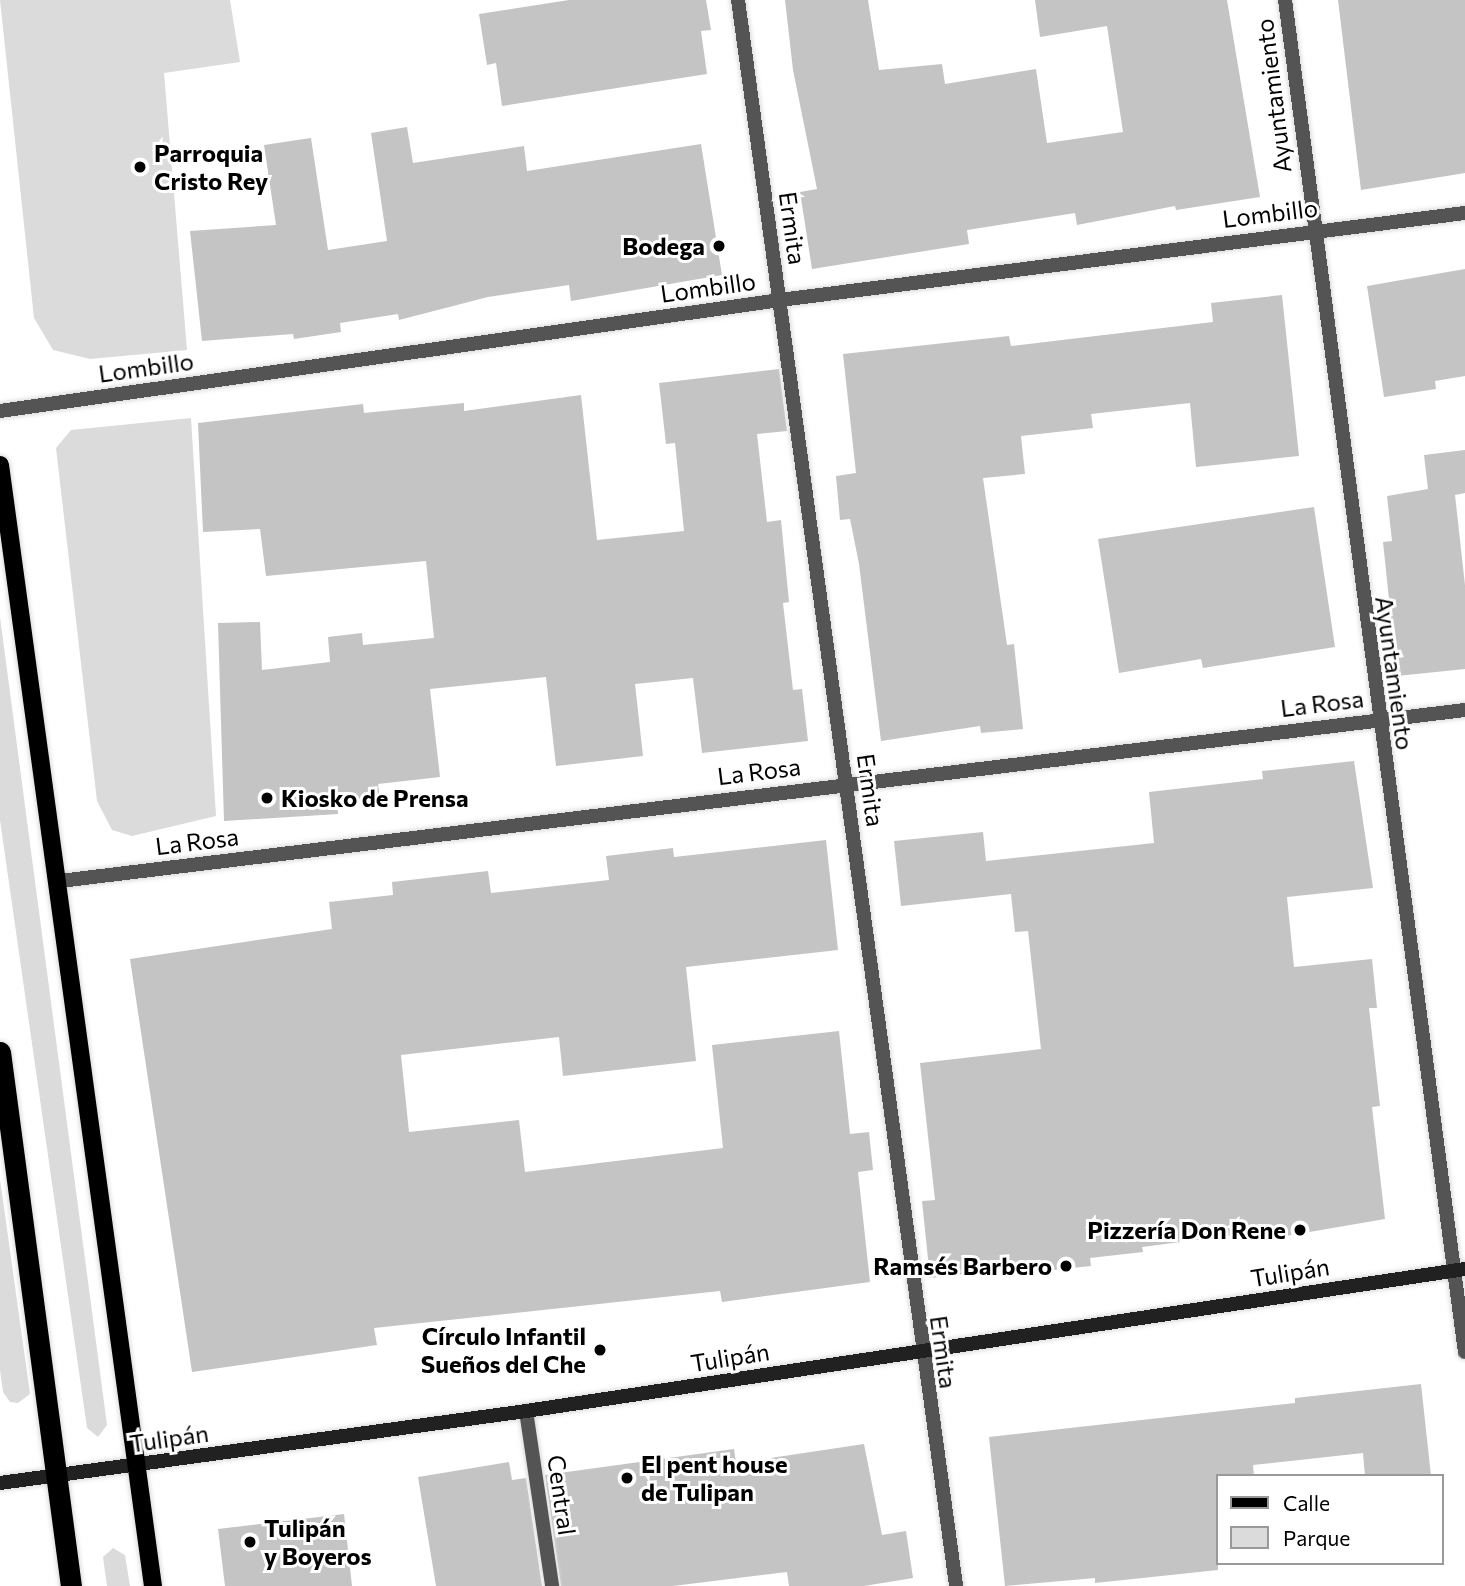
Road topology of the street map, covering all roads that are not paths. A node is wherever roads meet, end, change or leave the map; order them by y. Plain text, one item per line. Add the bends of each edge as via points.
1 (738, 0) edge
2 (1285, 0) edge
3 (1465, 213) edge
4 (1313, 230) junction
5 (780, 300) junction
6 (0, 411) edge
7 (0, 465) edge
8 (1465, 710) edge
9 (1378, 719) junction
10 (847, 783) junction
11 (60, 881) junction
12 (0, 1052) edge
13 (1459, 1270) edge
14 (921, 1351) junction
15 (1465, 1352) edge
16 (526, 1410) junction
17 (136, 1466) junction
18 (57, 1476) junction
19 (0, 1483) edge
20 (71, 1586) edge
21 (153, 1586) edge
22 (552, 1586) edge
23 (956, 1586) edge

1 - 5 street, Ermita
2 - 4 street, Ayuntamiento
3 - 4 street, Lombillo
4 - 5 street, Lombillo
4 - 9 street, Ayuntamiento
5 - 6 street, Lombillo
5 - 10 street, Ermita
7 - 11 main road
8 - 9 street, La Rosa
9 - 10 street, La Rosa
9 - 13 street, Ayuntamiento
10 - 11 street, La Rosa
10 - 14 street, Ermita
11 - 17 main road
12 - 18 highway
13 - 14 street, Tulipán
13 - 15 street, Ayuntamiento
14 - 16 street, Tulipán
14 - 23 street, Ermita
16 - 17 street, Tulipán
16 - 22 street, Central
17 - 18 street, Tulipán
17 - 21 main road
18 - 19 street, Tulipán
18 - 20 highway

